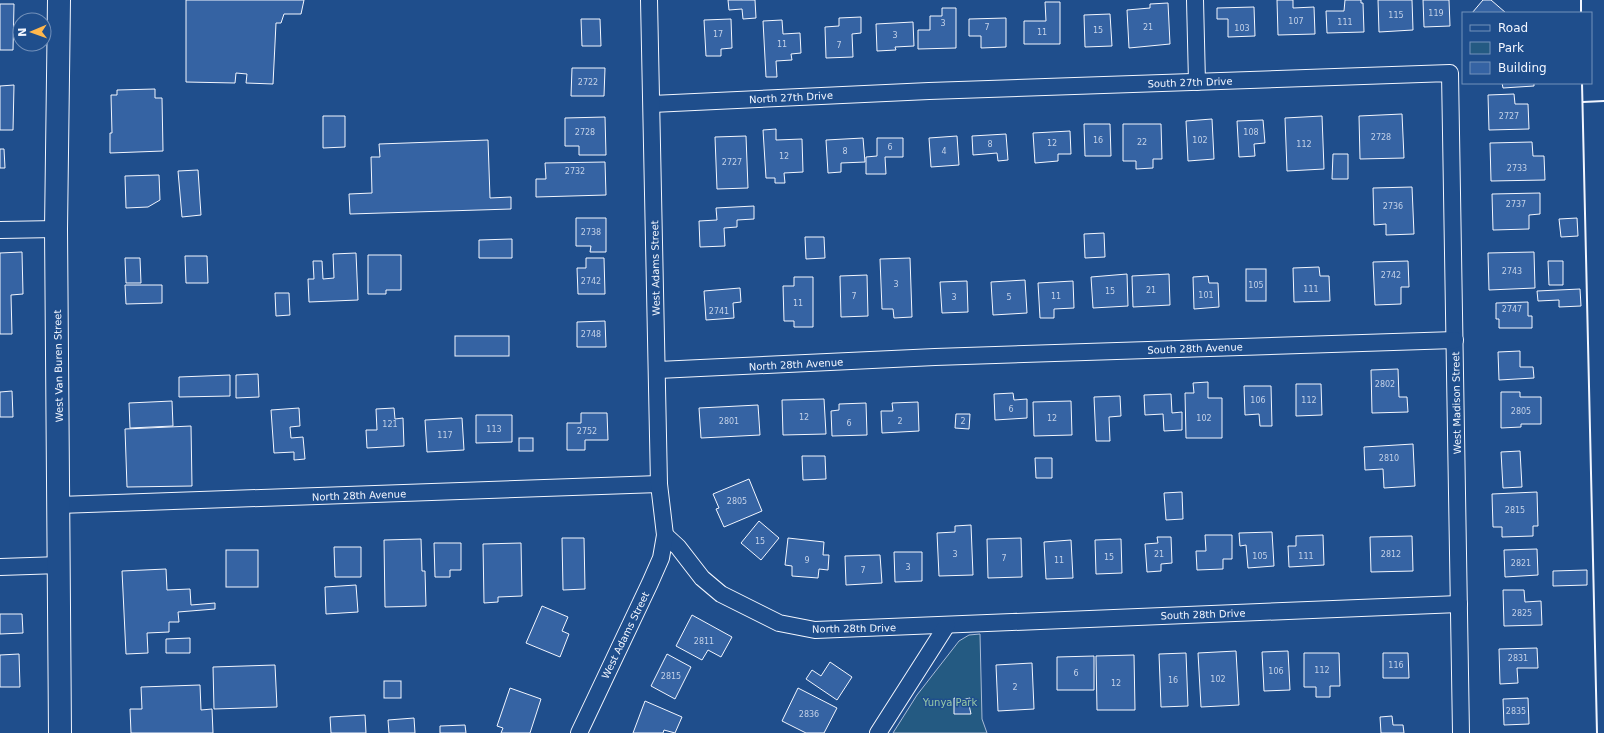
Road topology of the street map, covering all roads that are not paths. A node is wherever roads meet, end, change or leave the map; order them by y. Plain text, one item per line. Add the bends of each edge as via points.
1 (59, 0) edge
2 (649, 0) edge
3 (1195, 0) edge
4 (1450, 73) joint
5 (1196, 82) junction
6 (929, 91) joint
7 (652, 104) junction
8 (56, 229) junction
9 (0, 230) edge
10 (1455, 340) junction
11 (935, 357) joint
12 (658, 370) junction
13 (660, 484) junction
14 (59, 505) junction
15 (666, 535) junction
16 (60, 565) junction
17 (0, 567) edge
18 (1459, 604) junction
19 (947, 625) junction
20 (60, 733) edge
21 (579, 733) edge
22 (878, 733) edge
23 (1461, 733) edge

1 - 8 main road, West Van Buren Street
2 - 7 street, West Adams Street
3 - 5 street
4 - 5 street, South 27th Drive
4 - 10 street, West Madison Street
5 - 6 street, South 27th Drive
6 - 7 street, North 27th Drive
7 - 12 street, West Adams Street
8 - 9 street
8 - 14 main road, West Van Buren Street
10 - 11 street, South 28th Avenue
10 - 18 street, West Madison Street
11 - 12 street, North 28th Avenue
12 - 13 street, West Adams Street
13 - 14 street, North 28th Avenue
13 - 15 street, West Adams Street
14 - 16 main road, West Van Buren Street
15 - 19 street, North 28th Drive via 702,578 721,594 779,623 815,630
15 - 21 street, West Adams Street via 661,558
16 - 17 street
16 - 20 main road, West Van Buren Street
18 - 19 street, South 28th Drive
18 - 23 street, West Madison Street
19 - 22 street

